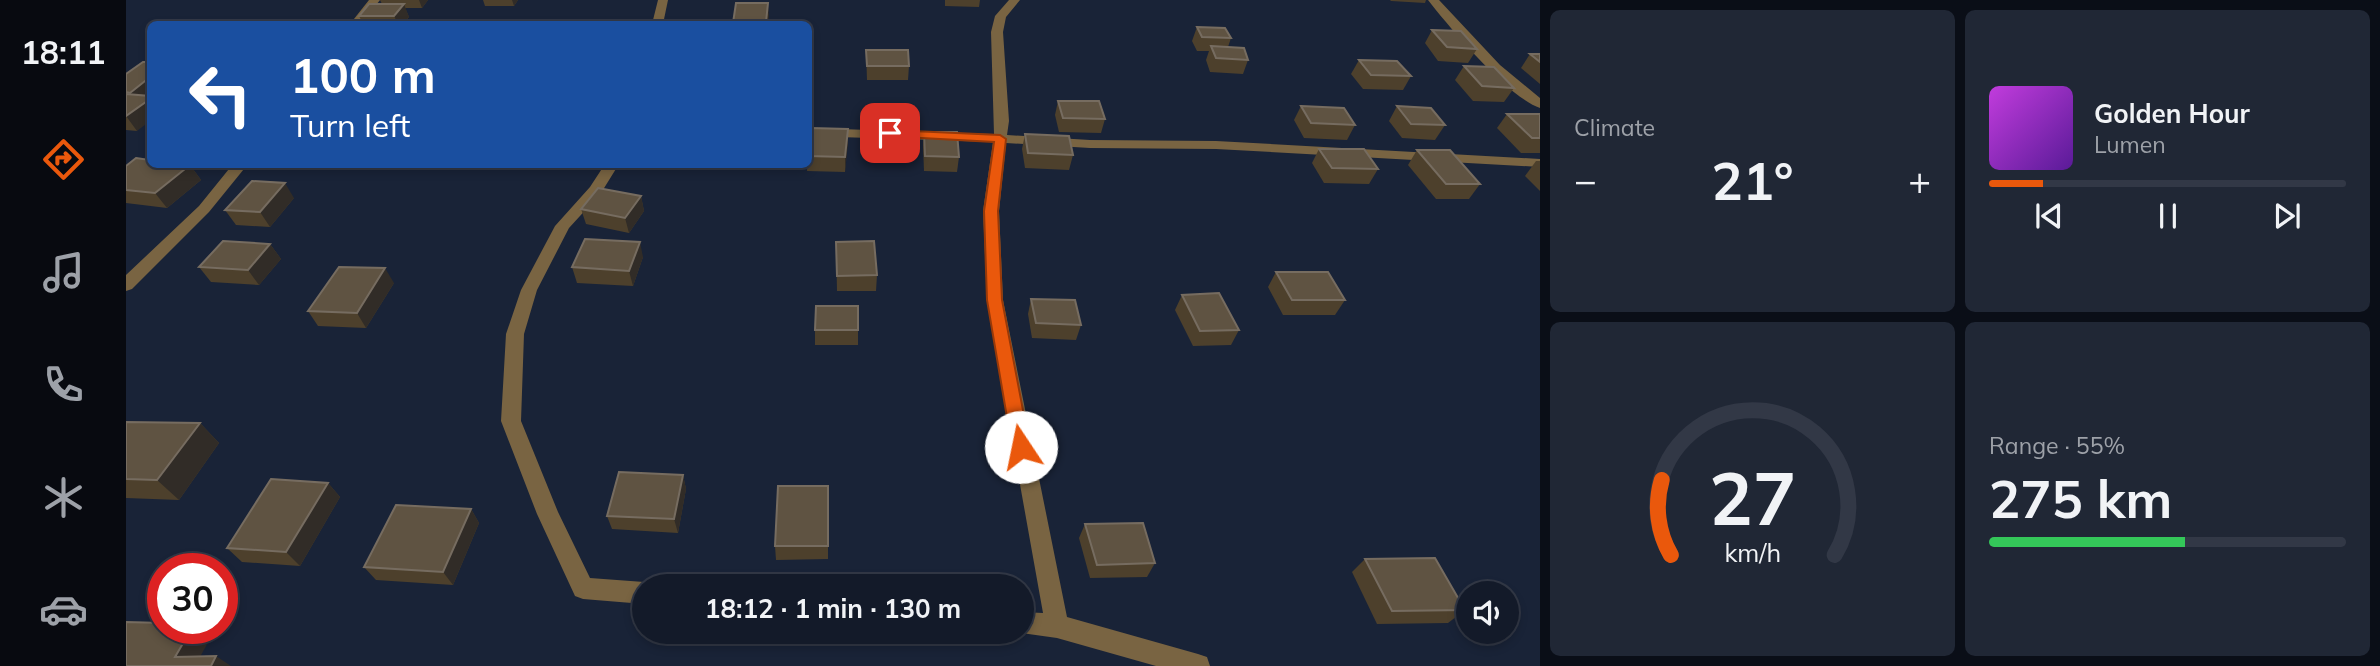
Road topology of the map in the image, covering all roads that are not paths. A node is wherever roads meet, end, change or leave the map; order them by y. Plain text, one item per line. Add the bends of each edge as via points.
1 (375, 0) edge
2 (663, 0) edge
3 (1015, 0) edge
4 (1433, 0) edge
5 (358, 21) edge
6 (659, 21) edge
7 (1540, 104) edge
8 (812, 132) edge
9 (1000, 139) junction
10 (1540, 163) edge
11 (238, 168) edge
12 (610, 168) edge
13 (126, 285) edge
14 (632, 592) edge
15 (1034, 624) edge
16 (1058, 626) junction
17 (1198, 666) edge

1 - 5 street
2 - 6 street
3 - 9 street via 1001,16 997,32
4 - 7 street via 1490,64
8 - 9 street
9 - 10 street via 1216,145
9 - 16 street via 991,211 995,300
11 - 13 street via 204,209
12 - 14 street via 563,226 529,290 515,334 511,421 583,588
15 - 16 street
16 - 17 street

